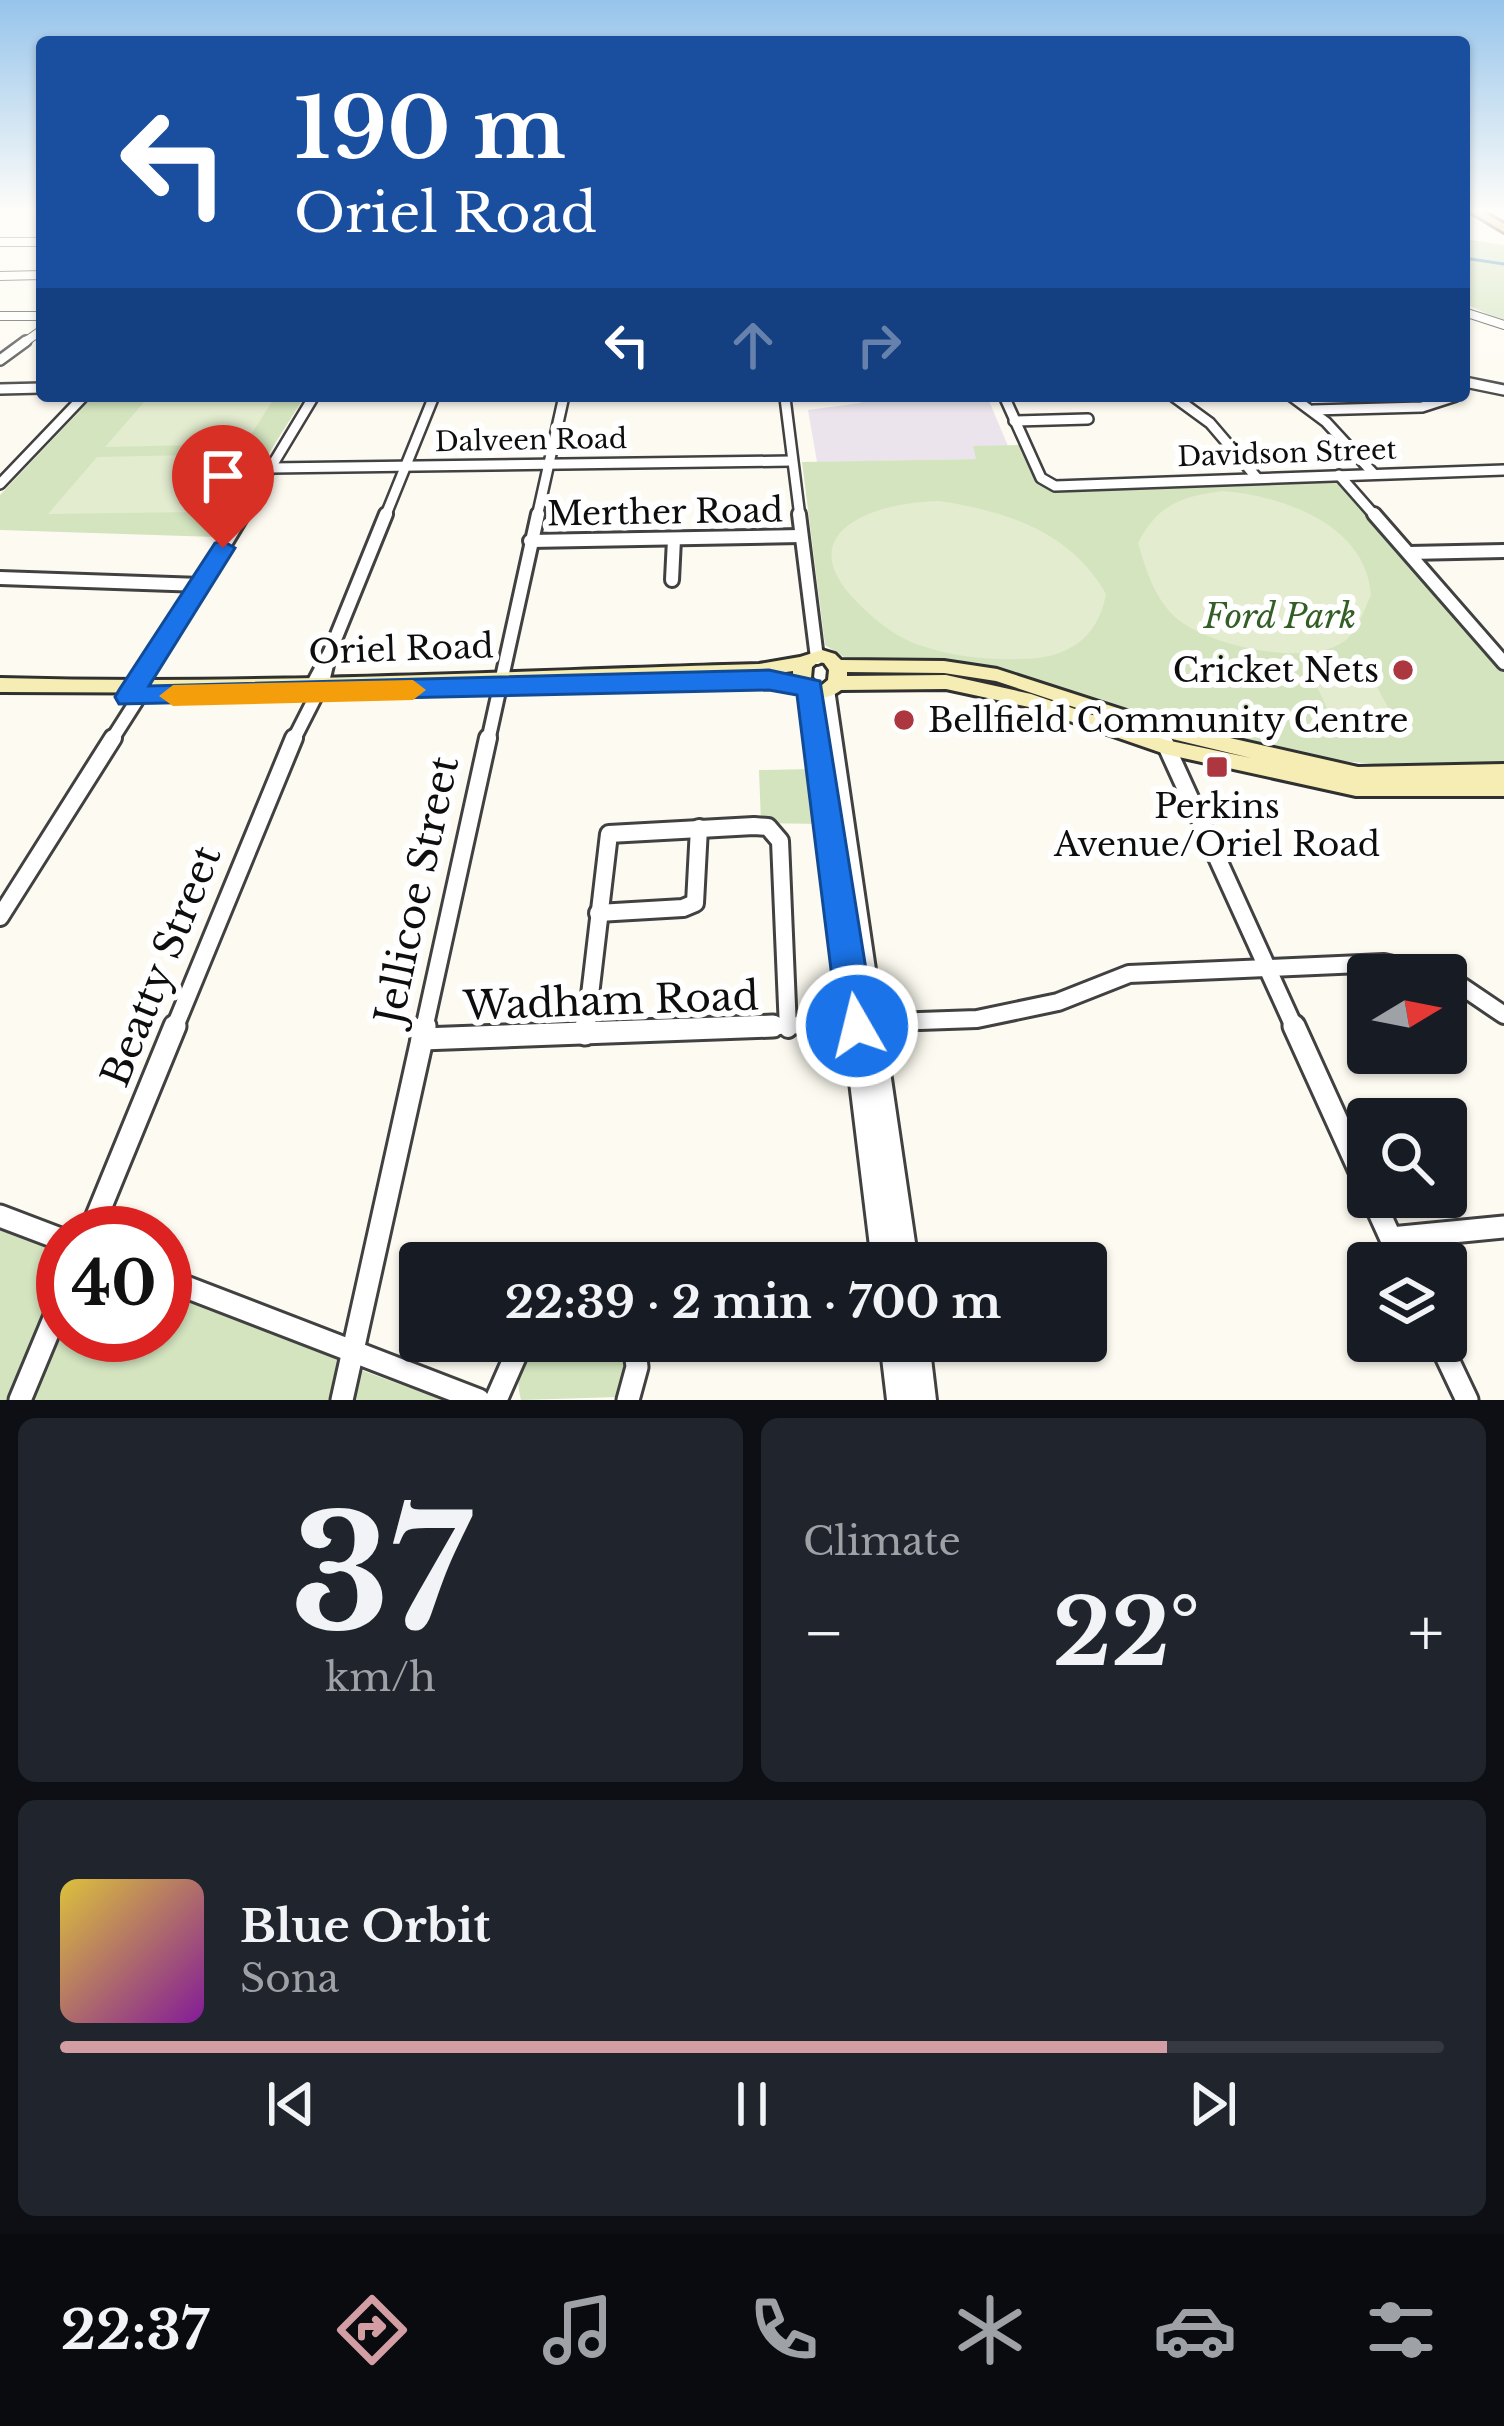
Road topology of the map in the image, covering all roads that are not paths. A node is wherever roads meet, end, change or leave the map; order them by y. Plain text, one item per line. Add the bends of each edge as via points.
1 (36, 275) edge
2 (0, 276) edge
3 (1470, 313) edge
4 (0, 316) edge
5 (36, 316) edge
6 (1504, 326) edge
7 (36, 334) edge
8 (0, 360) edge
9 (1470, 383) edge
10 (36, 388) edge
11 (0, 389) edge
12 (1504, 390) edge
13 (78, 402) edge
14 (310, 402) edge
15 (432, 402) edge
16 (562, 402) edge
17 (785, 402) edge
18 (1006, 402) edge
19 (1181, 402) edge
20 (1300, 402) edge
21 (1436, 402) edge
22 (1312, 410) junction
23 (1088, 419) dead end
24 (1014, 421) junction
25 (791, 461) junction
26 (547, 464) junction
27 (406, 465) junction
28 (271, 468) junction
29 (1504, 470) edge
30 (1372, 473) junction
31 (1339, 475) junction
32 (1257, 478) junction
33 (0, 484) edge
34 (801, 536) junction
35 (674, 539) junction
36 (530, 542) junction
37 (1504, 551) edge
38 (1409, 553) junction
39 (0, 578) edge
40 (672, 580) dead end
41 (201, 585) junction
42 (1498, 650) edge
43 (810, 660) junction
44 (1504, 663) edge
45 (498, 682) junction
46 (823, 682) junction
47 (0, 685) edge
48 (315, 687) junction
49 (136, 692) junction
50 (0, 695) edge
51 (1164, 738) junction
52 (1503, 777) edge
53 (699, 828) junction
54 (598, 913) junction
55 (0, 917) edge
56 (1269, 970) junction
57 (1504, 1015) edge
58 (865, 1025) junction
59 (788, 1029) junction
60 (585, 1034) junction
61 (422, 1039) junction
62 (1347, 1143) edge
63 (101, 1206) edge
64 (0, 1216) edge
65 (1381, 1218) edge
66 (1504, 1227) edge
67 (36, 1230) edge
68 (1390, 1238) junction
69 (883, 1242) edge
70 (901, 1242) edge
71 (1392, 1242) edge
72 (192, 1289) edge
73 (353, 1350) junction
74 (36, 1362) edge
75 (513, 1362) edge
76 (636, 1362) edge
77 (896, 1362) edge
78 (917, 1362) edge
79 (1449, 1362) edge
80 (20, 1400) edge
81 (342, 1400) edge
82 (479, 1400) edge
83 (496, 1400) edge
84 (628, 1400) edge
85 (901, 1400) edge
86 (922, 1400) edge
87 (1467, 1400) edge

1 - 2 street
3 - 6 street
4 - 5 street
7 - 8 street
9 - 12 street
10 - 11 street
13 - 33 street
14 - 28 street
15 - 27 street, Beatty Street
16 - 26 street, Jellicoe Street
17 - 25 street
18 - 24 street
19 - 32 street
20 - 22 street
21 - 22 street
22 - 30 street
23 - 24 street
24 - 32 street, Davidson Street via 1050,485
25 - 26 street, Dalveen Road
25 - 34 street
26 - 27 street, Dalveen Road
26 - 36 street, Jellicoe Street
27 - 28 street, Dalveen Road
27 - 48 street, Beatty Street
28 - 41 street
29 - 30 street, Davidson Street
30 - 31 street, Davidson Street
31 - 32 street, Davidson Street
31 - 38 street
34 - 35 street, Merther Road
34 - 43 street
35 - 36 street, Merther Road
35 - 40 street
36 - 45 street, Jellicoe Street
37 - 38 street
38 - 42 street
39 - 41 street
41 - 49 street
42 - 44 street
43 - 45 main road, Oriel Road via 759,670
43 - 46 main road
43 - 46 main road via 798,673
45 - 46 main road, Oriel Road
45 - 48 main road, Oriel Road
45 - 61 street, Jellicoe Street
46 - 51 main road, Oriel Road via 946,682
46 - 58 street
47 - 49 main road, Oriel Road
48 - 49 main road, Oriel Road
48 - 63 street, Beatty Street
49 - 50 main road, Oriel Road
49 - 55 street
51 - 52 main road, Oriel Road via 1356,788
51 - 56 street
53 - 54 street via 609,834
53 - 54 street via 695,903
53 - 59 street via 768,827 780,841
54 - 60 street
56 - 57 street, Wadham Road via 1421,964
56 - 58 street, Wadham Road via 1129,974 1058,1002 977,1019
56 - 62 street
58 - 59 street, Wadham Road
58 - 69 street
58 - 70 street
59 - 60 street, Wadham Road
60 - 61 street, Wadham Road
61 - 73 street, Jellicoe Street
64 - 67 street
65 - 68 street
66 - 68 street
68 - 71 street
72 - 73 street
73 - 81 street, Jellicoe Street
73 - 82 street
74 - 80 street
75 - 83 street
76 - 84 street
77 - 85 street
78 - 86 street
79 - 87 street

